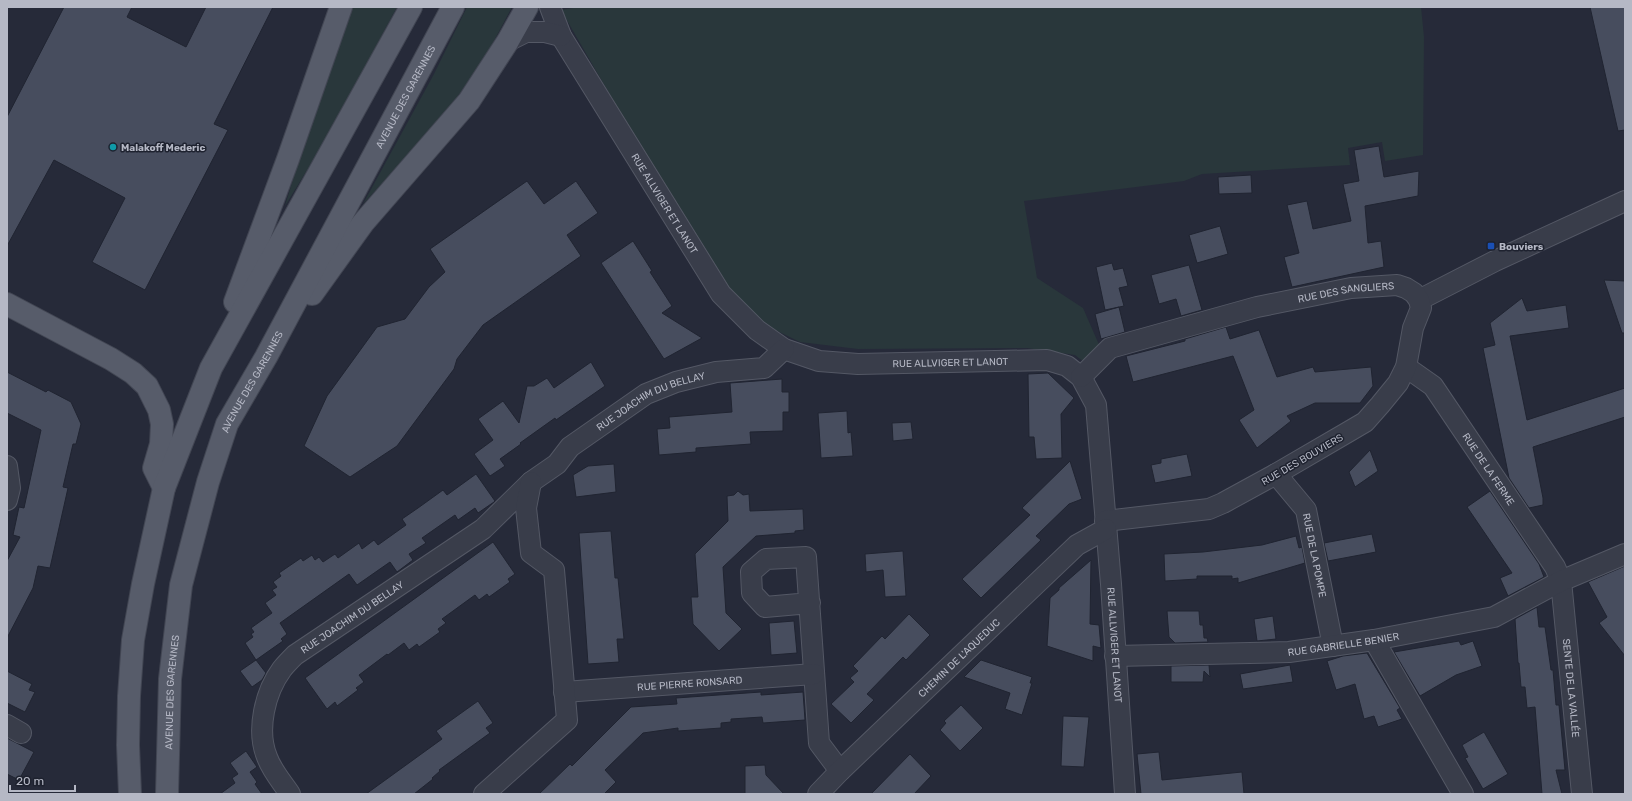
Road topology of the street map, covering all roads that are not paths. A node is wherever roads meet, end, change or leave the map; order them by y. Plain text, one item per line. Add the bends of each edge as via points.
1 (341, 7) edge
2 (411, 7) edge
3 (453, 7) edge
4 (527, 7) edge
5 (550, 7) edge
6 (561, 36) junction
7 (508, 41) junction
8 (1625, 201) edge
9 (1419, 300) junction
10 (7, 304) edge
11 (784, 349) junction
12 (266, 357) junction
13 (1406, 367) junction
14 (211, 368) junction
15 (1081, 377) junction
16 (7, 466) edge
17 (1276, 474) junction
18 (530, 482) junction
19 (164, 488) junction
20 (7, 500) edge
21 (1105, 525) junction
22 (1625, 554) edge
23 (1562, 581) junction
24 (810, 603) dead end
25 (1374, 640) junction
26 (1333, 646) junction
27 (1115, 656) junction
28 (814, 674) junction
29 (564, 692) junction
30 (840, 772) junction
31 (130, 794) edge
32 (166, 794) edge
33 (290, 794) edge
34 (484, 794) edge
35 (818, 794) edge
36 (1124, 794) edge
37 (1463, 794) edge
38 (1582, 794) edge

1 - 14 main road
2 - 14 main road
3 - 12 main road, AVENUE DES GARENNES
4 - 7 main road
5 - 6 street, RUE ALLVIGER ET LANOT
6 - 7 street via 545,32 526,32
6 - 11 street, RUE ALLVIGER ET LANOT via 721,294 757,330
7 - 12 main road via 469,101 363,223 311,295 294,324
8 - 9 street via 1494,261
9 - 13 street, RUE DES BOUVIERS via 1420,308 1413,328
9 - 15 street, RUE DES SANGLIERS via 1414,293 1397,285 1351,288 1257,307 1110,348
10 - 19 main road via 111,359 147,386 159,410 162,424 161,444 154,468
11 - 15 street, RUE ALLVIGER ET LANOT via 819,361 858,364 1047,360 1067,366
11 - 18 street, RUE JOACHIM DU BELLAY via 764,368 716,372 676,382 646,394 570,447 557,464
12 - 32 main road, AVENUE DES GARENNES via 226,424 181,585 170,679
13 - 17 street, RUE DES BOUVIERS via 1398,383 1364,422
13 - 23 street, RUE DE LA FERME via 1433,386
14 - 19 main road
15 - 21 street, RUE ALLVIGER ET LANOT via 1096,405
16 - 20 street via 10,488
17 - 21 street, RUE DES BOUVIERS via 1209,509
17 - 26 street, RUE DE LA POMPE via 1306,510
18 - 29 street via 526,508 531,553 554,570
18 - 33 street, RUE JOACHIM DU BELLAY via 483,529 295,655 282,668 268,695 262,726 263,742 270,764
19 - 31 main road via 133,640 129,710
21 - 27 street, RUE ALLVIGER ET LANOT
21 - 30 street, CHEMIN DE L'AQUEDUC via 1077,545
22 - 23 street, RUE GABRIELLE BENIER
23 - 25 street, RUE GABRIELLE BENIER via 1494,617
23 - 38 street, SENTE DE LA VALLÉE
24 - 28 street
25 - 26 street, RUE GABRIELLE BENIER
25 - 37 street
26 - 27 street, RUE GABRIELLE BENIER via 1289,652
27 - 36 street, RUE ALLVIGER ET LANOT
28 - 29 street, RUE PIERRE RONSARD
28 - 30 street via 819,743
29 - 34 street via 567,720
30 - 35 street, CHEMIN DE L'AQUEDUC

